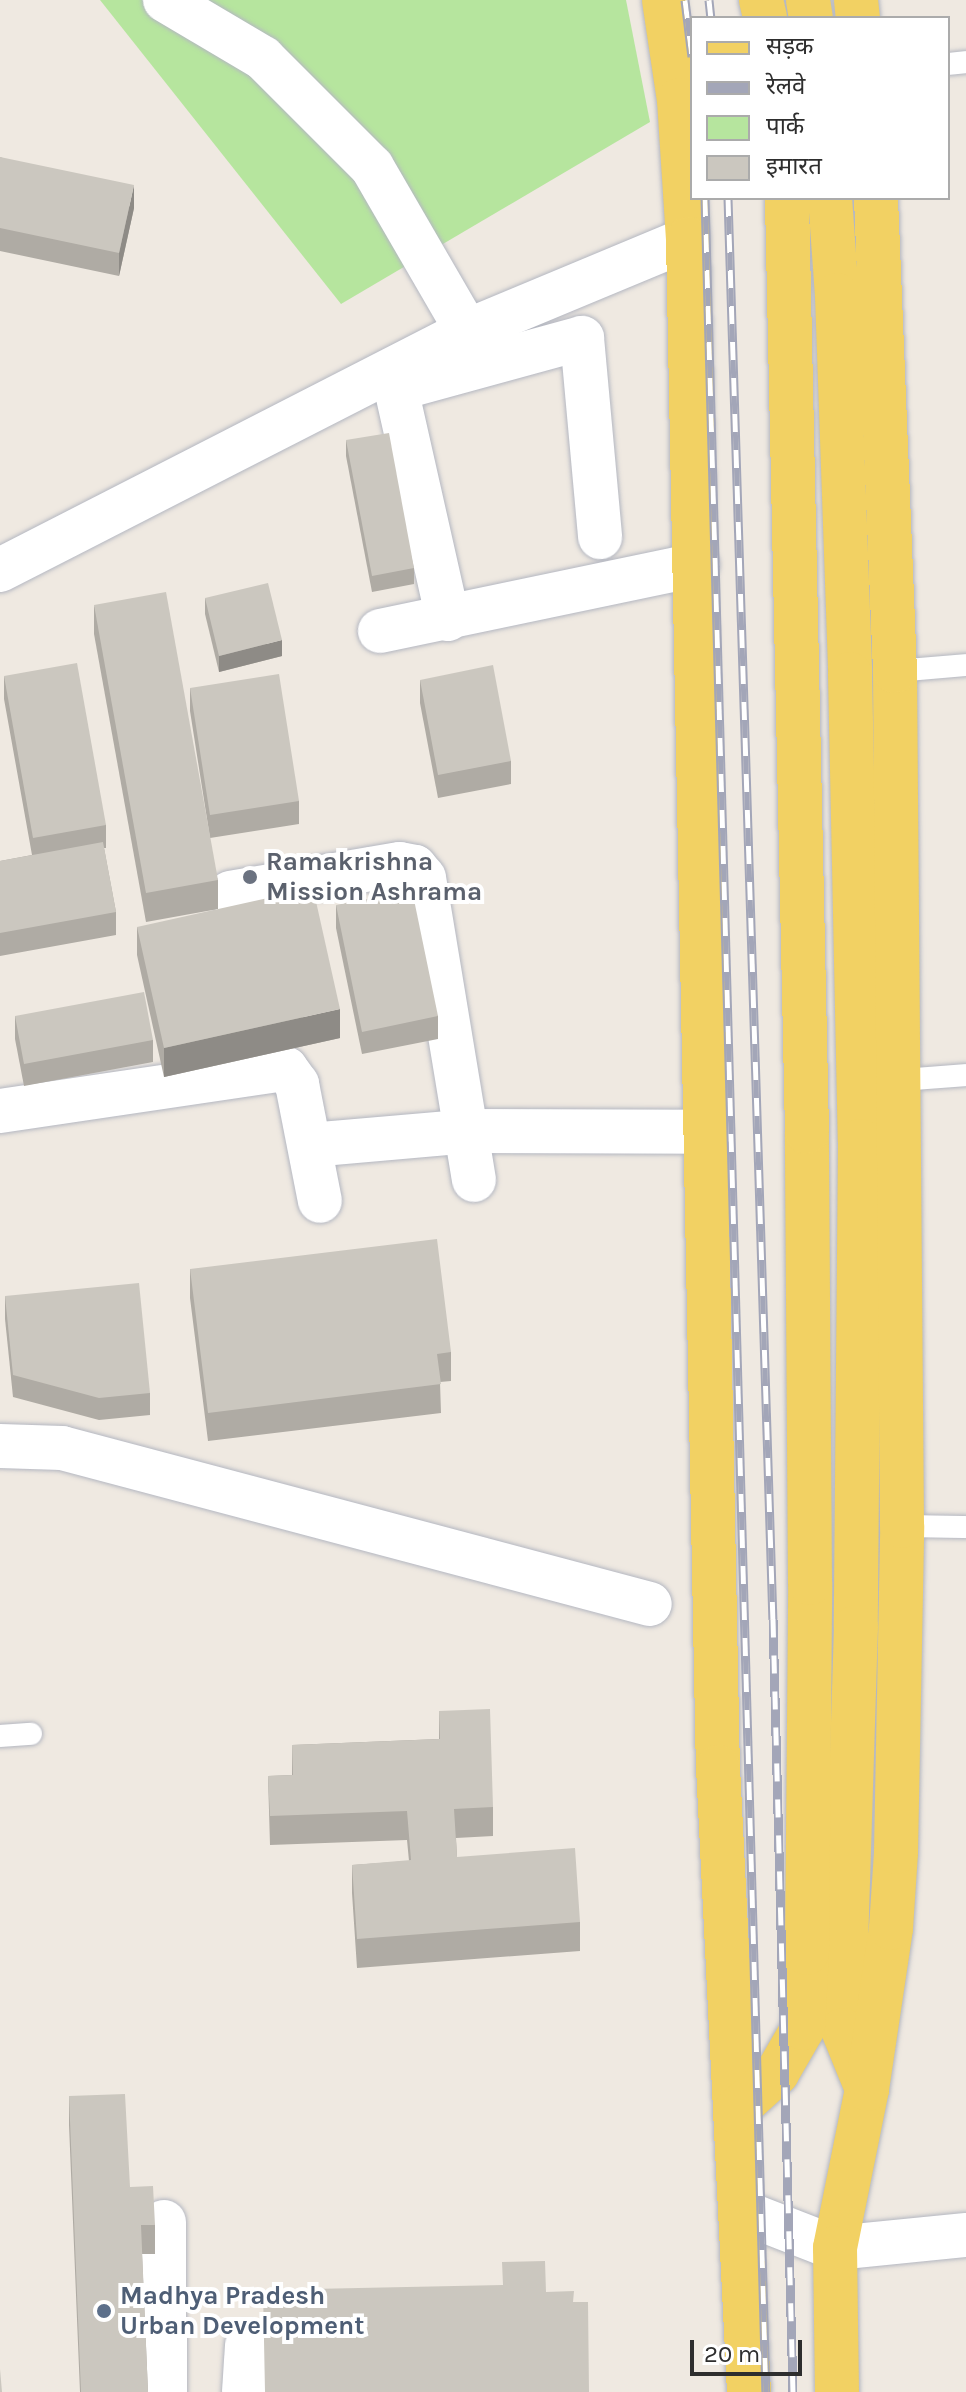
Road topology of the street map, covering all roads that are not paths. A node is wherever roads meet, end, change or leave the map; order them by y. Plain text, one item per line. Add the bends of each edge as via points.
1 (165, 0) edge
2 (664, 0) edge
3 (787, 200) edge
4 (830, 200) edge
5 (876, 200) edge
6 (688, 239) junction
7 (467, 331) junction
8 (600, 537) dead end
9 (697, 565) junction
10 (0, 570) edge
11 (448, 619) junction
12 (380, 631) dead end
13 (966, 665) edge
14 (895, 671) junction
15 (230, 893) dead end
16 (966, 1075) edge
17 (901, 1080) junction
18 (0, 1111) edge
19 (469, 1131) junction
20 (709, 1132) junction
21 (310, 1145) junction
22 (474, 1180) dead end
23 (320, 1201) dead end
24 (0, 1446) edge
25 (902, 1526) junction
26 (966, 1527) edge
27 (650, 1604) dead end
28 (31, 1734) dead end
29 (0, 1736) edge
30 (867, 2089) junction
31 (735, 2111) junction
32 (740, 2211) junction
33 (164, 2222) dead end
34 (966, 2235) edge
35 (835, 2248) junction
36 (247, 2345) dead end
37 (165, 2392) edge
38 (244, 2392) edge
39 (749, 2392) edge
40 (837, 2392) edge

1 - 7 street via 263,58 372,167
2 - 6 main road via 679,100
3 - 31 main road via 807,1132 807,1953 803,2028 777,2073
4 - 30 main road via 850,674 860,1141 856,1627 843,2030
5 - 14 main road
6 - 7 street
6 - 9 main road
7 - 10 street
8 - 11 street via 582,338 396,389
9 - 11 street
9 - 20 main road
11 - 12 street
13 - 14 lane
14 - 17 main road
15 - 19 street via 400,864 415,867 424,878
16 - 17 lane
17 - 25 main road
18 - 21 street via 286,1069 297,1084
19 - 20 street
19 - 21 street
19 - 22 street
20 - 31 main road via 718,1767
21 - 23 street
24 - 27 street via 62,1448
25 - 26 lane
25 - 30 main road via 895,1867
28 - 29 lane
30 - 35 main road
31 - 32 main road
32 - 35 street
32 - 39 main road
33 - 37 street
34 - 35 street
35 - 40 main road
36 - 38 street

